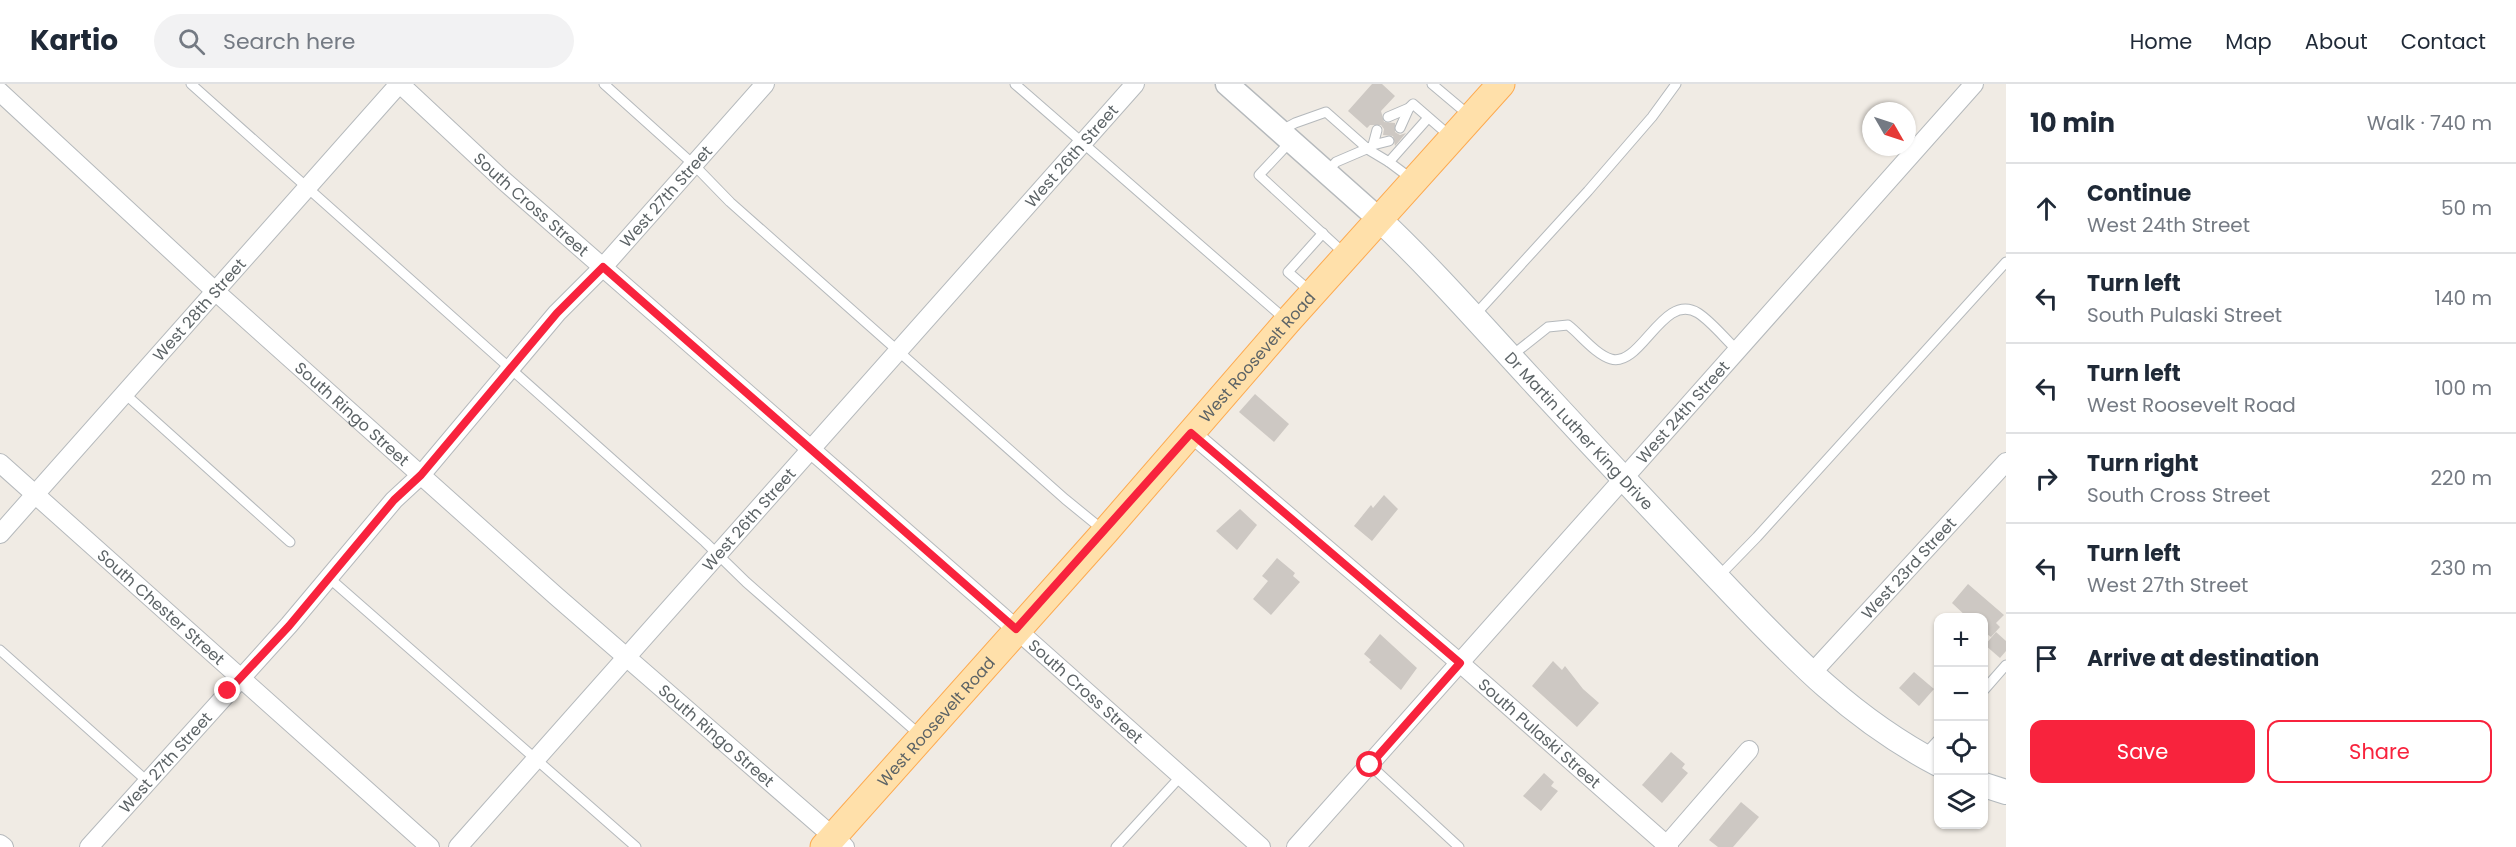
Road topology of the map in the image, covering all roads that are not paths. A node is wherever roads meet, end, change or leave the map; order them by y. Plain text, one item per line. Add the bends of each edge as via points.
1 (191, 84) edge
2 (400, 84) edge
3 (604, 84) edge
4 (765, 84) edge
5 (1015, 84) edge
6 (1134, 84) edge
7 (1227, 84) edge
8 (1432, 84) edge
9 (1501, 84) edge
10 (1676, 84) edge
11 (1974, 84) edge
12 (0, 92) edge
13 (1409, 108) junction
14 (1388, 117) dead end
15 (1472, 117) junction
16 (1428, 118) junction
17 (1400, 128) dead end
18 (1377, 130) dead end
19 (1286, 136) junction
20 (1453, 139) junction
21 (1389, 141) dead end
22 (1083, 142) junction
23 (1371, 147) junction
24 (1389, 162) junction
25 (693, 164) junction
26 (1326, 172) junction
27 (1415, 181) junction
28 (307, 186) junction
29 (1380, 220) junction
30 (1323, 233) junction
31 (1347, 256) junction
32 (2006, 262) edge
33 (603, 267) junction
34 (215, 291) junction
35 (1313, 294) junction
36 (1474, 316) junction
37 (1287, 322) junction
38 (898, 351) junction
39 (1738, 351) junction
40 (1510, 357) junction
41 (509, 369) junction
42 (124, 393) junction
43 (1191, 433) junction
44 (811, 449) junction
45 (2006, 462) edge
46 (0, 463) edge
47 (421, 475) junction
48 (1623, 480) junction
49 (36, 494) junction
50 (1105, 532) junction
51 (0, 534) edge
52 (290, 542) dead end
53 (717, 555) junction
54 (328, 577) junction
55 (1717, 577) junction
56 (1016, 629) junction
57 (0, 650) edge
58 (626, 657) junction
59 (1460, 663) junction
60 (2006, 665) edge
61 (1811, 674) junction
62 (242, 677) junction
63 (1988, 685) edge
64 (922, 736) junction
65 (1749, 750) dead end
66 (1934, 753) edge
67 (536, 759) junction
68 (1370, 765) junction
69 (1180, 777) junction
70 (147, 781) junction
71 (1988, 786) edge
72 (2006, 792) edge
73 (0, 844) edge
74 (834, 844) edge
75 (1667, 846) edge
76 (4, 847) edge
77 (89, 847) edge
78 (430, 847) edge
79 (458, 847) edge
80 (636, 847) edge
81 (1116, 847) edge
82 (1261, 847) edge
83 (1296, 847) edge
84 (1459, 847) edge

1 - 28 lane
2 - 28 street, West 28th Street
2 - 33 street, South Cross Street
3 - 25 lane
4 - 25 street, West 27th Street
5 - 22 lane
6 - 22 street, West 26th Street
7 - 19 street, Dr Martin Luther King Drive
8 - 15 lane
9 - 15 main road, West Roosevelt Road
10 - 36 lane via 1588,191
11 - 39 street, West 24th Street
12 - 34 street, South Ringo Street
13 - 14 lane
13 - 16 lane via 1413,104
13 - 17 lane
15 - 20 main road, West Roosevelt Road
16 - 20 lane
16 - 24 lane
18 - 23 lane
19 - 23 lane via 1295,123 1326,112
19 - 26 street, Dr Martin Luther King Drive
19 - 30 lane via 1260,175
20 - 27 main road, West Roosevelt Road
21 - 23 lane
22 - 37 lane
22 - 38 street, West 26th Street
23 - 24 lane
23 - 26 lane via 1336,162
24 - 27 lane
25 - 33 street, West 27th Street
25 - 38 lane via 730,202
26 - 29 street, Dr Martin Luther King Drive
27 - 29 main road, West Roosevelt Road
28 - 34 street, West 28th Street
28 - 41 lane
29 - 31 main road, West Roosevelt Road
29 - 36 main road, Dr Martin Luther King Drive
30 - 31 lane
30 - 35 lane via 1288,272
31 - 35 main road, West Roosevelt Road
32 - 55 lane
33 - 41 street, West 27th Street
33 - 44 street, South Cross Street
34 - 42 street, West 28th Street
34 - 47 street, South Ringo Street
35 - 37 main road, West Roosevelt Road
36 - 40 main road, Dr Martin Luther King Drive
37 - 43 main road, West Roosevelt Road
38 - 44 street, West 26th Street
38 - 50 lane
39 - 40 lane via 1697,312 1687,309 1663,320 1630,354 1620,359 1600,352 1562,324 1538,333
39 - 48 street, West 24th Street
40 - 48 main road, Dr Martin Luther King Drive
41 - 47 street, West 27th Street
41 - 53 lane
42 - 49 street, West 28th Street
42 - 52 lane
43 - 50 main road, West Roosevelt Road
43 - 59 street, South Pulaski Street
44 - 53 street, West 26th Street
44 - 56 street, South Cross Street
45 - 61 street, West 23rd Street
46 - 49 street, South Chester Street
47 - 54 street, West 27th Street via 394,500
47 - 58 street, South Ringo Street
48 - 55 main road, Dr Martin Luther King Drive
48 - 59 street, West 24th Street
49 - 51 street, West 28th Street
49 - 62 street, South Chester Street
50 - 56 main road, West Roosevelt Road
53 - 58 street, West 26th Street
53 - 64 lane
54 - 62 street, West 27th Street
54 - 67 lane
55 - 61 main road, Dr Martin Luther King Drive
56 - 64 main road, West Roosevelt Road
56 - 69 street, South Cross Street
57 - 70 lane
58 - 67 street, West 26th Street
58 - 74 street, South Ringo Street
59 - 68 street, West 24th Street
59 - 75 street, South Pulaski Street
60 - 63 lane
61 - 66 main road, Dr Martin Luther King Drive via 1856,712
62 - 70 street, West 27th Street
62 - 78 street, South Chester Street
64 - 74 main road, West Roosevelt Road
65 - 75 street
67 - 79 street, West 26th Street
67 - 80 lane
68 - 83 street, West 24th Street
68 - 84 lane
69 - 81 lane
69 - 82 street, South Cross Street
70 - 77 street, West 27th Street
71 - 72 main road
73 - 76 street

